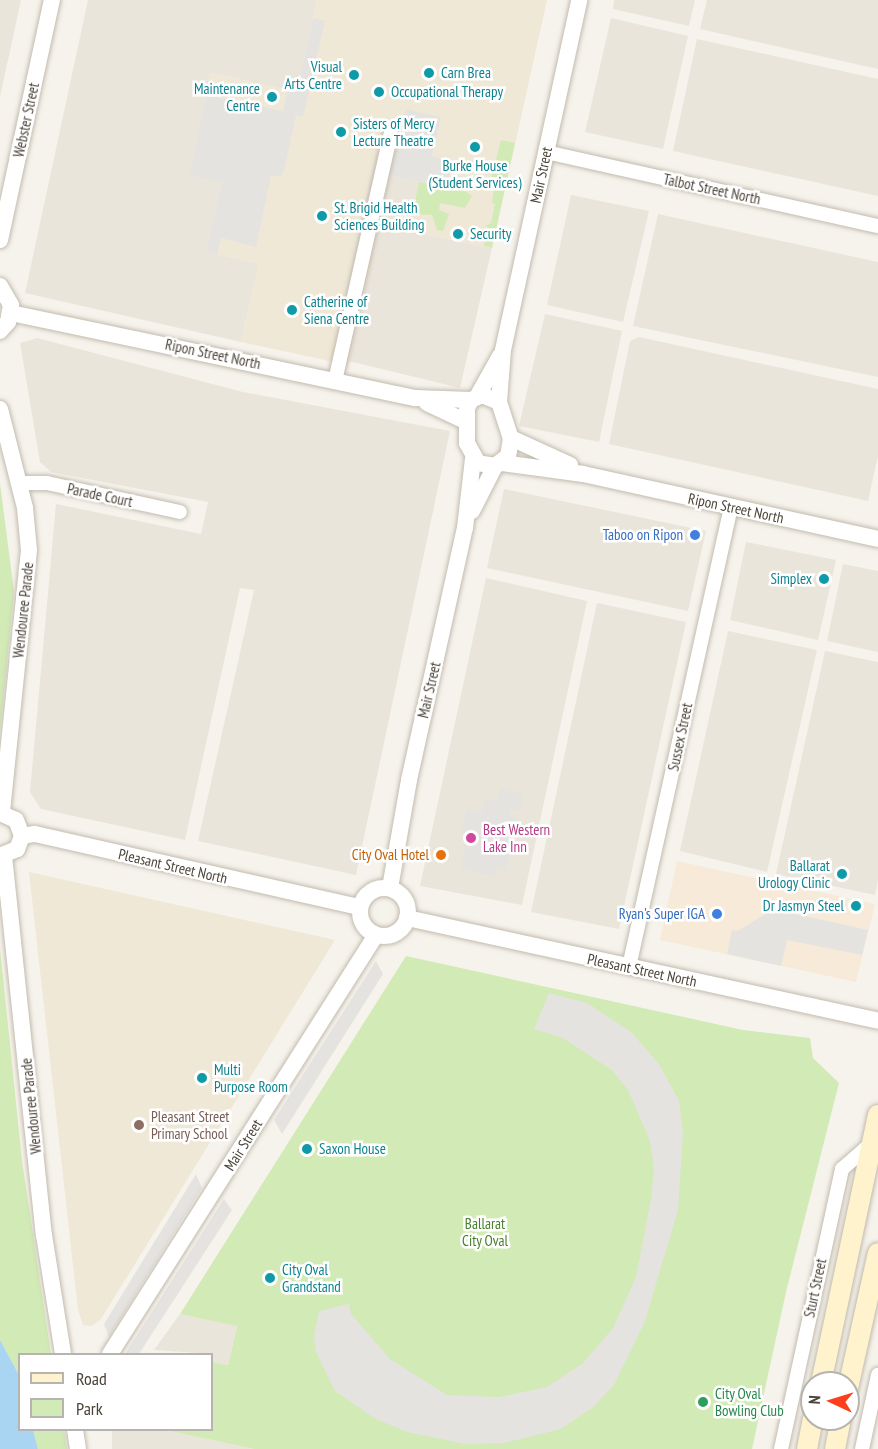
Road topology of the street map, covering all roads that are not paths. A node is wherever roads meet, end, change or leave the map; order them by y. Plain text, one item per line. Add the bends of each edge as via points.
1 (52, 0) edge
2 (579, 0) edge
3 (391, 133) dead end
4 (546, 152) junction
5 (878, 226) edge
6 (0, 240) edge
7 (0, 286) edge
8 (11, 313) junction
9 (0, 331) edge
10 (503, 350) junction
11 (335, 381) junction
12 (415, 398) junction
13 (474, 398) junction
14 (499, 402) junction
15 (0, 409) edge
16 (467, 422) junction
17 (511, 438) junction
18 (473, 459) junction
19 (498, 465) junction
20 (595, 476) junction
21 (20, 483) junction
22 (731, 507) junction
23 (180, 512) dead end
24 (465, 528) junction
25 (878, 539) edge
26 (1, 813) edge
27 (22, 836) junction
28 (2, 856) edge
29 (390, 888) junction
30 (360, 907) junction
31 (407, 918) junction
32 (376, 934) junction
33 (628, 967) junction
34 (878, 1021) edge
35 (878, 1116) edge
36 (873, 1141) junction
37 (878, 1253) edge
38 (63, 1353) edge
39 (111, 1353) edge
40 (852, 1368) junction
41 (824, 1371) edge
42 (851, 1371) edge
43 (878, 1374) edge
44 (75, 1431) edge
45 (811, 1431) edge
46 (839, 1431) edge
47 (78, 1449) edge
48 (781, 1449) edge
49 (807, 1449) edge
50 (835, 1449) edge
51 (862, 1449) edge

1 - 6 street, Webster Street
2 - 4 street, Mair Street
3 - 11 street
4 - 5 street, Talbot Street North
4 - 10 street, Mair Street
7 - 8 street via 8,296
8 - 9 street
8 - 11 street, Ripon Street North
10 - 13 street, Mair Street
10 - 14 street, Mair Street
11 - 12 street, Ripon Street North
12 - 13 street, Ripon Street North
12 - 16 street, Ripon Street North
13 - 14 street via 489,396
13 - 16 street
14 - 17 street
15 - 21 street, Wendouree Parade
16 - 18 street via 467,443
17 - 19 street via 508,456
17 - 20 street, Ripon Street North
18 - 19 street via 486,467
18 - 24 street, Mair Street
19 - 20 street, Ripon Street North
19 - 24 street, Mair Street
20 - 22 street, Ripon Street North
21 - 23 street, Parade Court via 43,483
21 - 26 street, Wendouree Parade via 28,569
22 - 25 street, Ripon Street North
22 - 33 street, Sussex Street
24 - 29 street, Mair Street via 409,780
26 - 27 street via 16,820
27 - 28 street via 17,849
27 - 30 street, Pleasant Street North via 35,834
28 - 38 street, Wendouree Parade via 44,1235
29 - 30 street via 373,891
29 - 31 street via 404,898
30 - 32 street via 364,924
31 - 32 street via 395,933
31 - 33 street, Pleasant Street North
32 - 39 street, Mair Street
33 - 34 street, Pleasant Street North
35 - 36 main road, Sturt Street
36 - 41 main road, Sturt Street
36 - 48 street, Sturt Street via 842,1169
37 - 40 main road
40 - 42 main road
40 - 43 street
43 - 51 street
44 - 47 street
45 - 49 main road
46 - 50 main road

